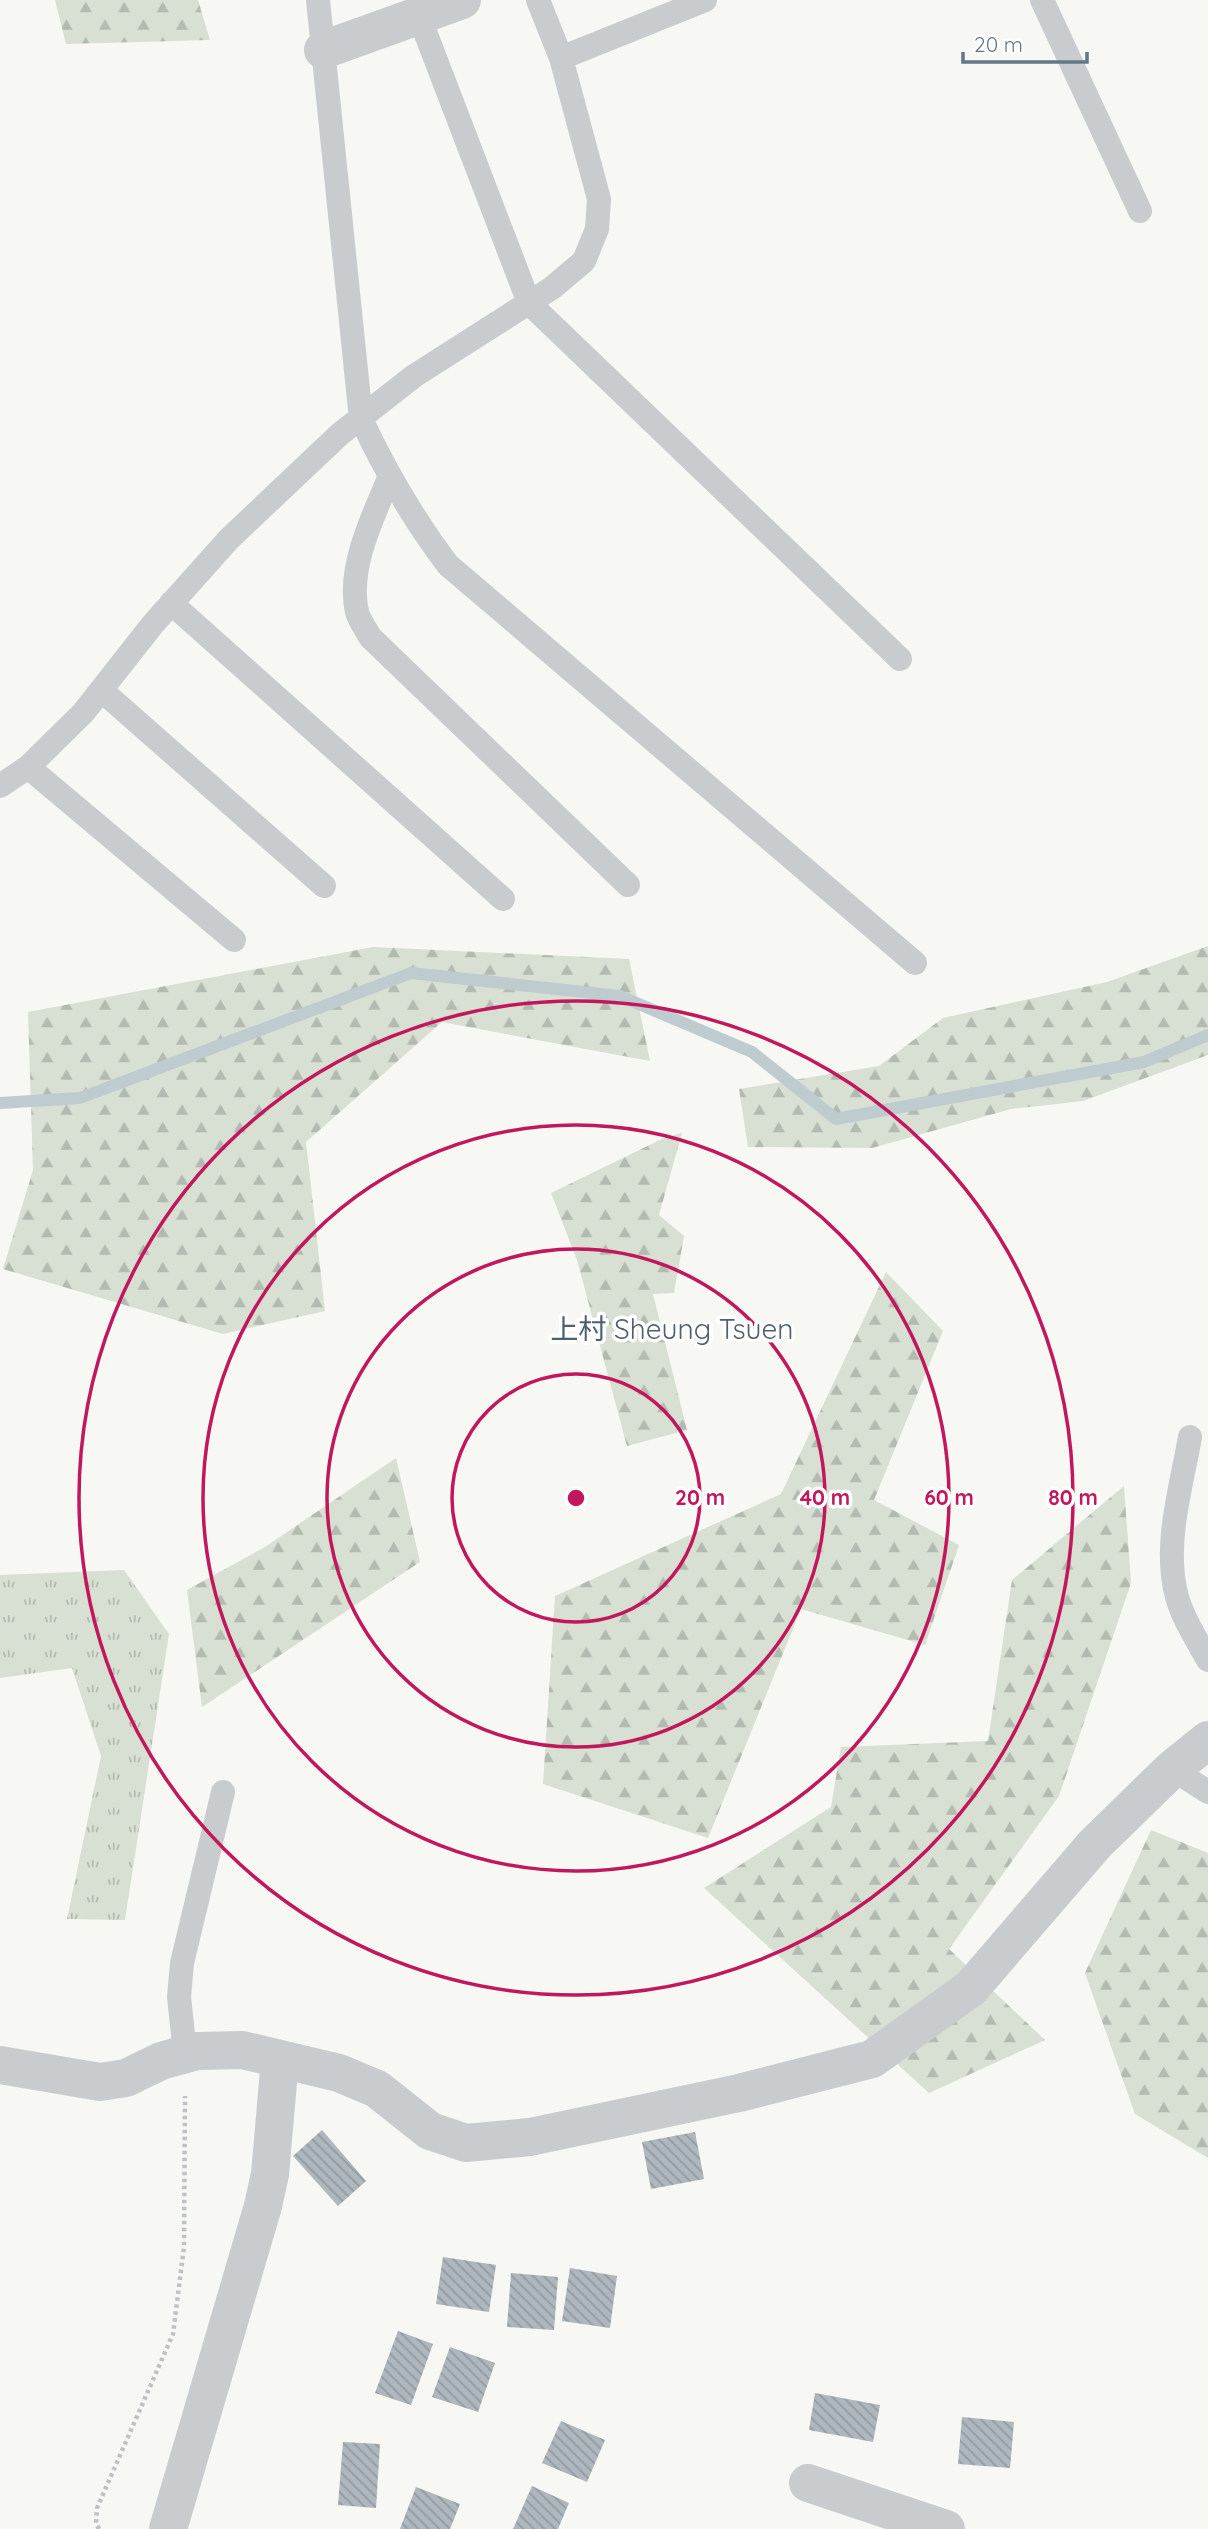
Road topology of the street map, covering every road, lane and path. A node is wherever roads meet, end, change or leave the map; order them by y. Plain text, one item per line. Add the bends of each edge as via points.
1 (318, 0) edge
2 (462, 0) edge
3 (538, 0) edge
4 (705, 0) edge
5 (1042, 0) edge
6 (419, 16) junction
7 (323, 50) junction
8 (561, 58) junction
9 (1140, 211) dead end
10 (529, 303) junction
11 (362, 419) junction
12 (389, 478) junction
13 (171, 603) junction
14 (900, 659) dead end
15 (101, 690) junction
16 (28, 768) junction
17 (0, 786) edge
18 (628, 885) dead end
19 (324, 886) dead end
20 (503, 899) dead end
21 (234, 940) dead end
22 (915, 963) dead end
23 (1190, 1437) dead end
24 (1208, 1660) edge
25 (1208, 1740) edge
26 (1172, 1769) junction
27 (223, 1792) dead end
28 (1208, 1792) edge
29 (185, 2053) junction
30 (280, 2059) junction
31 (0, 2064) edge
32 (808, 2483) dead end
33 (99, 2529) edge
34 (168, 2529) edge
35 (946, 2529) edge

1 - 7 lane
2 - 6 street
3 - 8 lane
4 - 8 lane
5 - 9 lane
6 - 7 street
6 - 10 lane
7 - 11 lane
8 - 10 lane via 596,180 597,229 584,261
10 - 11 lane via 414,376
10 - 14 lane
11 - 12 lane
11 - 13 lane via 340,434 229,539
12 - 18 lane via 365,539 357,577 357,612 370,637
12 - 22 lane via 448,565
13 - 15 lane
13 - 20 lane
15 - 16 lane
15 - 19 lane
16 - 17 lane
16 - 21 lane
23 - 24 lane via 1172,1570 1178,1599
25 - 26 street
26 - 28 lane
26 - 30 street via 1095,1844 971,1988 872,2059 739,2093 530,2137 466,2143 430,2131 377,2089 339,2073
27 - 29 lane via 183,1963 179,1997
29 - 30 street via 219,2048
29 - 31 street via 126,2078 100,2082
29 - 33 path via 184,2247 173,2334 97,2508
30 - 34 street via 264,2206
32 - 35 street

